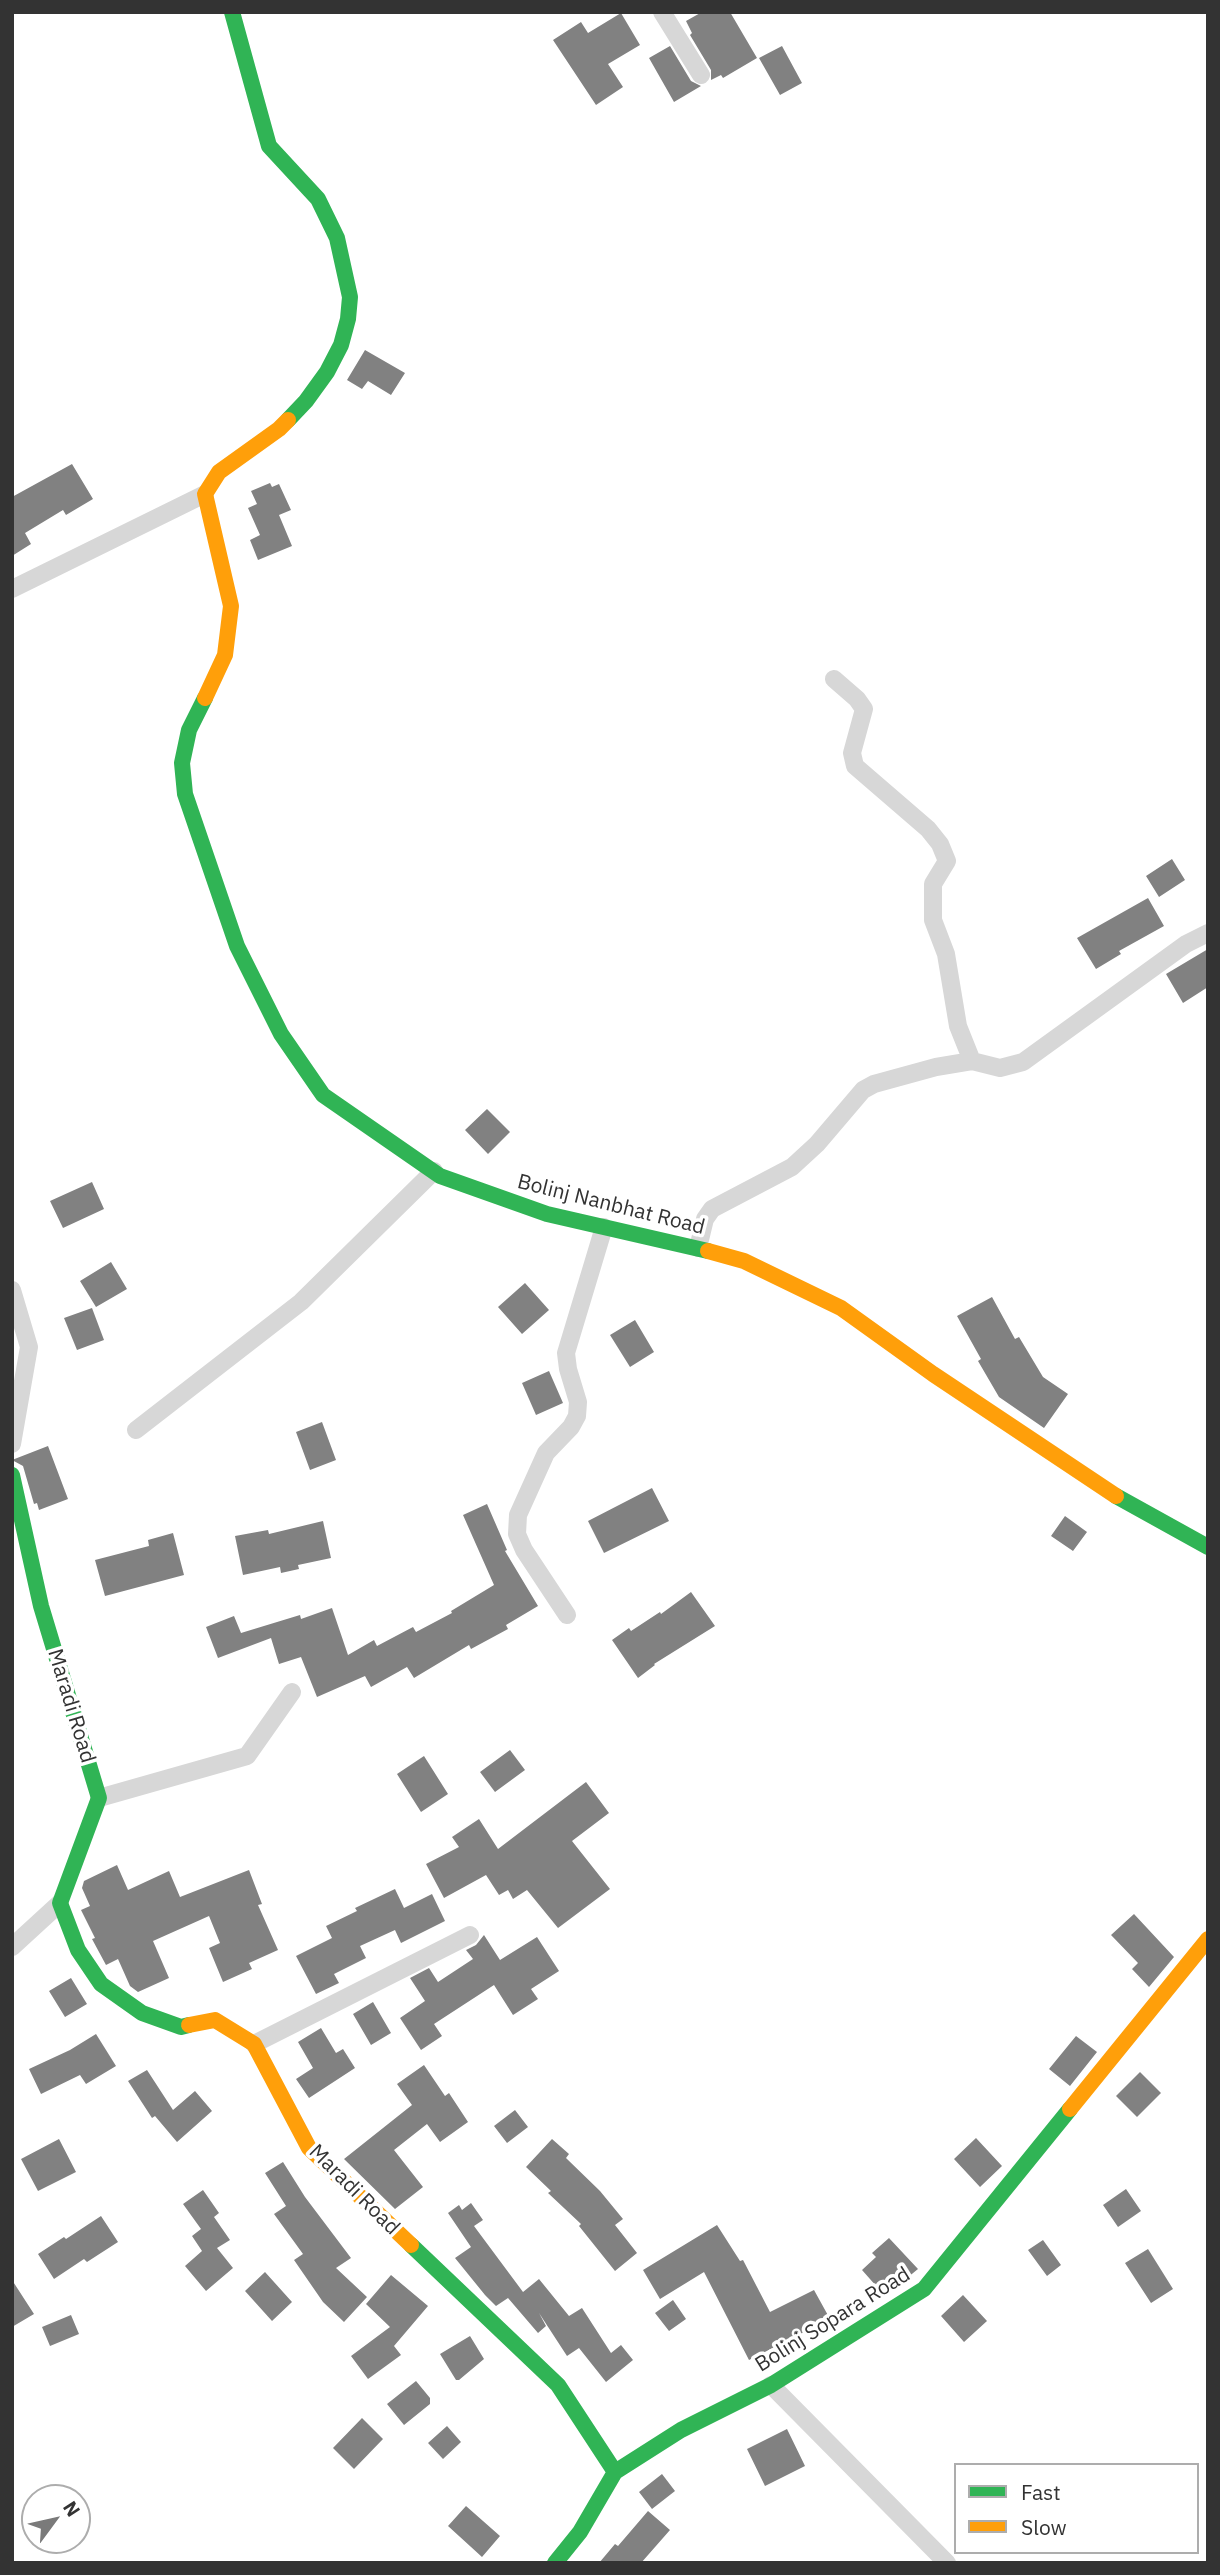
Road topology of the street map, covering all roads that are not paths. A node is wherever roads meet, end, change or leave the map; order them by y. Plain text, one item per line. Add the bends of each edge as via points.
1 (232, 12) edge
2 (662, 12) edge
3 (701, 75) dead end
4 (205, 494) junction
5 (12, 589) edge
6 (834, 679) dead end
7 (1208, 933) edge
8 (972, 1062) junction
9 (434, 1171) junction
10 (604, 1227) junction
11 (698, 1248) junction
12 (12, 1290) edge
13 (16, 1404) edge
14 (136, 1430) dead end
15 (12, 1444) edge
16 (12, 1475) edge
17 (1208, 1547) edge
18 (567, 1615) dead end
19 (292, 1692) dead end
20 (99, 1798) junction
21 (60, 1903) junction
22 (470, 1935) dead end
23 (1208, 1939) edge
24 (12, 1947) edge
25 (254, 2044) junction
26 (771, 2385) junction
27 (615, 2472) junction
28 (555, 2563) edge
29 (947, 2563) edge

1 - 4 street via 270,146 318,199 337,239 350,297 341,345 306,401 279,429 219,472
2 - 3 street
4 - 5 street
4 - 9 street, Bolinj Nanbhat Road via 231,606 225,655 189,730 182,763 185,794 198,837 237,947 307,1074 323,1095
6 - 8 street via 864,709 852,753 855,766 928,829 947,861 933,884 933,920 946,954 958,1026
7 - 8 street via 1186,944 1023,1062 1000,1068
8 - 11 street via 936,1067 863,1090 792,1167 712,1209
9 - 10 street, Bolinj Nanbhat Road via 498,1198
9 - 14 street via 301,1303
10 - 11 street, Bolinj Nanbhat Road
10 - 18 street via 566,1353 579,1402 577,1416 546,1453 518,1515 517,1534 524,1550
11 - 17 street, Bolinj Nanbhat Road via 744,1261 841,1308 1126,1502
12 - 13 street via 29,1347
13 - 15 street
16 - 20 street, Maradi Road via 41,1606
19 - 20 street via 247,1756
20 - 21 street
21 - 24 street
21 - 25 street via 78,1950 101,1984 142,2012 181,2027 215,2020
22 - 25 street
23 - 26 street, Bolinj Sopara Road via 924,2289
25 - 27 street, Maradi Road via 309,2148 558,2385
26 - 27 street, Bolinj Sopara Road via 681,2430
26 - 29 street
27 - 28 street, Bolinj Sopara Road via 580,2532

